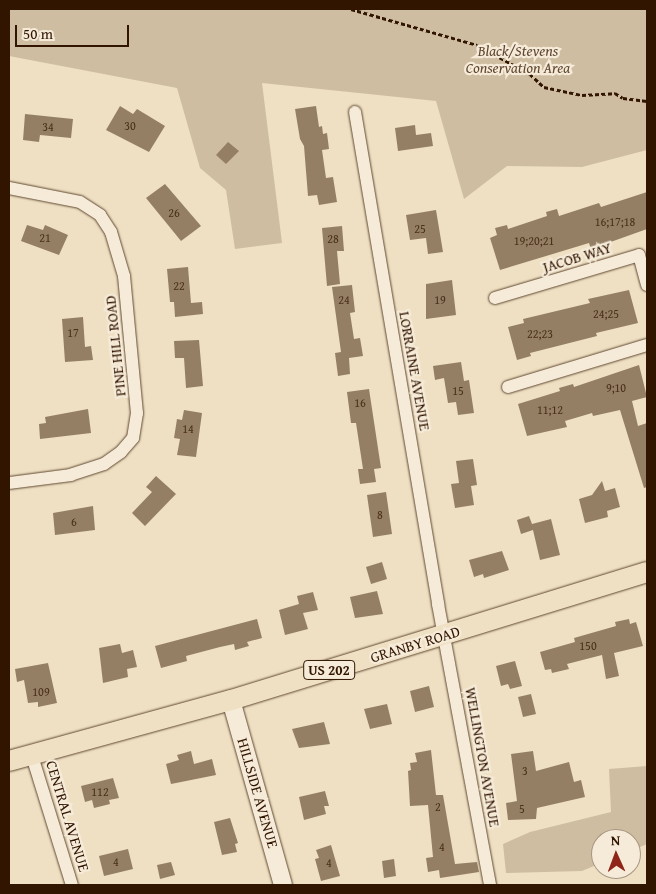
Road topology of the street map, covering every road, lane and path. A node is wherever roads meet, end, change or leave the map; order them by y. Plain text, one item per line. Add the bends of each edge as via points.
1 (351, 9) edge
2 (647, 101) edge
3 (355, 112) dead end
4 (9, 188) edge
5 (647, 285) edge
6 (495, 298) dead end
7 (647, 345) edge
8 (508, 387) dead end
9 (9, 483) edge
10 (647, 572) edge
11 (444, 635) junction
12 (231, 700) junction
13 (32, 756) junction
14 (9, 761) edge
15 (72, 885) edge
16 (284, 885) edge
17 (490, 885) edge

1 - 2 path via 477,45 530,74 544,88 582,95 615,93 623,98
3 - 11 street, LORRAINE AVENUE
4 - 9 street, PINE HILL ROAD via 80,202 100,215 112,232 124,276 137,413 133,438 113,458 71,474
5 - 6 street, JACOB WAY via 639,255
7 - 8 street
10 - 11 main road, GRANBY ROAD / US 202
11 - 12 main road, GRANBY ROAD / US 202
11 - 17 street, WELLINGTON AVENUE
12 - 13 main road, GRANBY ROAD / US 202
12 - 16 street, HILLSIDE AVENUE
13 - 14 main road, GRANBY ROAD / US 202
13 - 15 street, CENTRAL AVENUE

